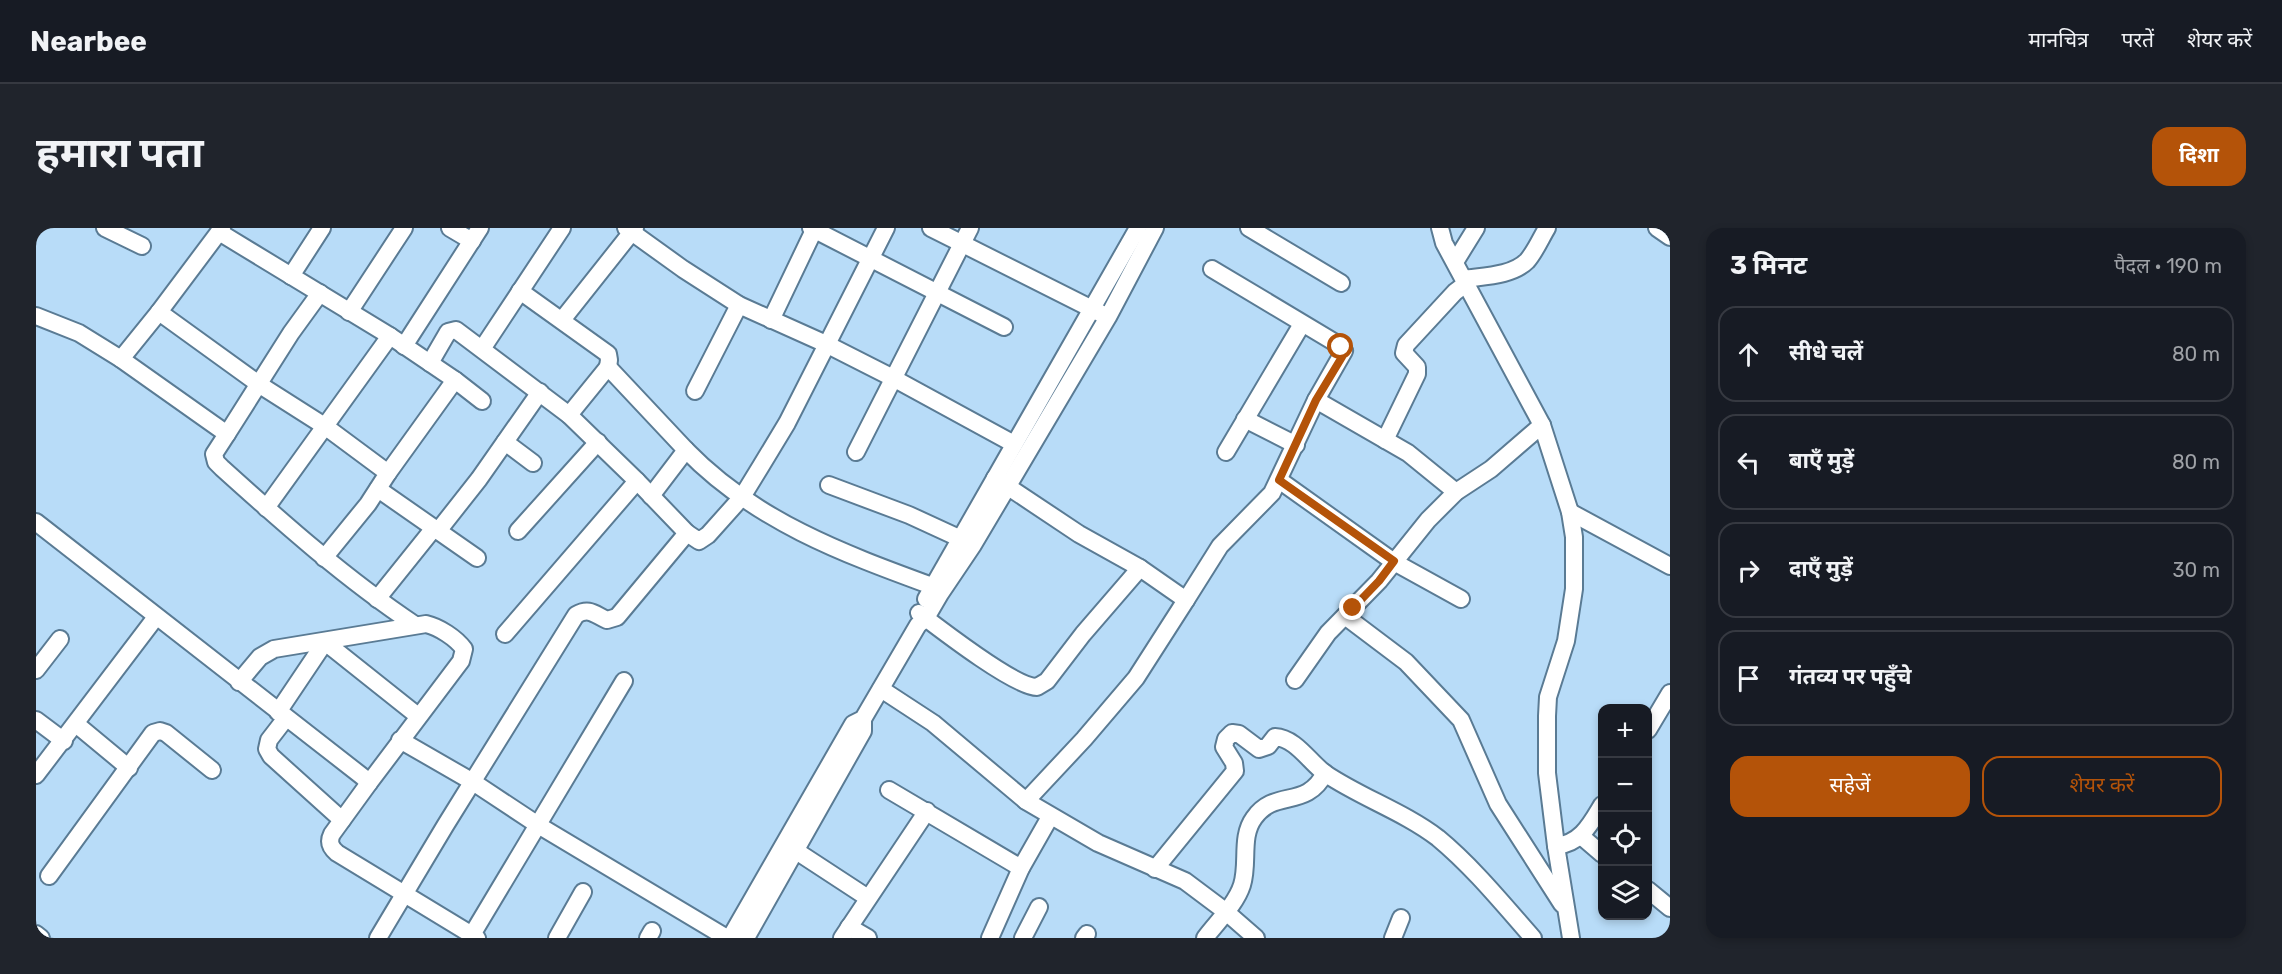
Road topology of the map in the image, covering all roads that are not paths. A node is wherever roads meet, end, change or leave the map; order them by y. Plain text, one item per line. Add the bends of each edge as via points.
1 (105, 228) edge
2 (322, 228) edge
3 (404, 228) edge
4 (450, 228) edge
5 (562, 228) edge
6 (813, 228) edge
7 (886, 228) edge
8 (931, 228) edge
9 (970, 228) edge
10 (1138, 228) edge
11 (1155, 228) edge
12 (1249, 228) edge
13 (1440, 228) edge
14 (1476, 228) edge
15 (1547, 228) edge
16 (1657, 228) edge
17 (221, 230) edge
18 (631, 230) edge
19 (476, 234) edge
20 (1670, 237) edge
21 (962, 244) junction
22 (142, 246) dead end
23 (869, 258) junction
24 (1455, 262) junction
25 (1212, 269) dead end
26 (291, 276) junction
27 (1465, 281) junction
28 (1341, 283) dead end
29 (520, 291) junction
30 (320, 293) junction
31 (937, 293) junction
32 (739, 304) junction
33 (1094, 308) junction
34 (159, 312) junction
35 (349, 312) junction
36 (36, 316) edge
37 (1108, 317) junction
38 (562, 320) junction
39 (771, 320) junction
40 (1302, 324) junction
41 (1004, 327) dead end
42 (397, 341) junction
43 (826, 344) junction
44 (482, 349) junction
45 (121, 358) junction
46 (430, 363) junction
47 (608, 367) junction
48 (893, 378) junction
49 (455, 380) junction
50 (260, 385) junction
51 (695, 390) dead end
52 (540, 392) junction
53 (1316, 400) junction
54 (482, 401) dead end
55 (569, 415) junction
56 (1245, 420) junction
57 (1542, 425) junction
58 (326, 427) junction
59 (227, 434) junction
60 (1385, 440) junction
61 (505, 442) junction
62 (598, 442) junction
63 (1014, 444) junction
64 (1296, 445) junction
65 (686, 450) junction
66 (856, 452) dead end
67 (1226, 452) dead end
68 (533, 463) dead end
69 (388, 473) junction
70 (1279, 480) junction
71 (637, 481) junction
72 (1002, 482) junction
73 (829, 485) dead end
74 (378, 489) junction
75 (1456, 492) junction
76 (651, 496) junction
77 (742, 497) junction
78 (266, 508) junction
79 (1570, 512) junction
80 (36, 522) edge
81 (436, 529) junction
82 (518, 531) dead end
83 (687, 533) junction
84 (960, 538) junction
85 (324, 558) junction
86 (477, 558) dead end
87 (1394, 561) junction
88 (1670, 566) edge
89 (1140, 567) junction
90 (932, 586) junction
91 (1461, 599) dead end
92 (376, 600) junction
93 (1186, 600) junction
94 (1344, 616) junction
95 (156, 617) junction
96 (921, 619) junction
97 (415, 625) junction
98 (505, 634) dead end
99 (60, 639) dead end
100 (325, 642) junction
101 (36, 670) edge
102 (1295, 680) dead end
103 (624, 681) dead end
104 (239, 682) junction
105 (881, 689) junction
106 (1670, 693) edge
107 (282, 715) junction
108 (418, 716) junction
109 (36, 720) edge
110 (1652, 722) edge
111 (76, 724) junction
112 (400, 740) junction
113 (63, 741) junction
114 (129, 768) junction
115 (212, 770) dead end
116 (1325, 773) junction
117 (36, 775) edge
118 (473, 782) junction
119 (369, 783) junction
120 (889, 790) dead end
121 (1026, 801) junction
122 (927, 811) junction
123 (1598, 812) edge
124 (1050, 817) junction
125 (342, 820) junction
126 (538, 825) junction
127 (1581, 836) junction
128 (789, 846) junction
129 (1556, 846) junction
130 (1598, 851) edge
131 (1021, 868) junction
132 (1155, 869) junction
133 (49, 876) dead end
134 (584, 892) dead end
135 (404, 894) junction
136 (1652, 894) edge
137 (868, 898) junction
138 (1039, 907) dead end
139 (1670, 908) edge
140 (1566, 910) junction
141 (1225, 911) junction
142 (1401, 918) dead end
143 (846, 932) edge
144 (36, 934) edge
145 (473, 937) edge
146 (40, 938) edge
147 (378, 938) edge
148 (557, 938) edge
149 (728, 938) edge
150 (746, 938) edge
151 (868, 938) edge
152 (990, 938) edge
153 (1023, 938) edge
154 (1205, 938) edge
155 (1256, 938) edge
156 (1393, 938) edge
157 (1533, 938) edge
158 (1571, 938) edge

1 - 22 street
2 - 26 street
3 - 35 street
4 - 19 street
5 - 29 street
6 - 23 street
6 - 39 street
7 - 23 street
8 - 21 street
9 - 21 street
10 - 33 street
11 - 37 street
12 - 28 street
13 - 24 street
14 - 24 street
15 - 27 street via 1528,260 1519,266
16 - 20 street
17 - 26 street
17 - 34 street
18 - 32 street
18 - 38 street
19 - 42 street
21 - 31 street
21 - 33 street
23 - 31 street
23 - 43 street
24 - 27 street
25 - 40 street
26 - 30 street
27 - 57 street
27 - 60 street via 1406,345 1404,353 1417,367 1417,374
29 - 38 street
29 - 44 street
30 - 35 street
30 - 50 street
31 - 41 street
31 - 48 street
32 - 39 street
32 - 51 street
33 - 37 street
33 - 63 street
34 - 45 street
34 - 50 street
35 - 42 street
36 - 45 street via 79,333
37 - 72 street
38 - 47 street via 608,354
39 - 43 street
40 - 53 street via 1344,351
40 - 56 street
42 - 46 street
42 - 58 street
43 - 48 street
43 - 77 street via 787,423
44 - 46 street via 451,330
44 - 52 street
45 - 59 street
46 - 49 street
47 - 55 street
47 - 65 street
48 - 63 street
48 - 66 street
49 - 54 street
49 - 69 street
50 - 58 street
50 - 59 street
52 - 55 street
52 - 61 street
53 - 60 street
53 - 64 street
55 - 62 street
56 - 64 street
56 - 67 street
57 - 75 street via 1491,469
57 - 79 street
58 - 69 street
58 - 78 street
59 - 78 street via 214,454 216,462
60 - 75 street via 1408,453
61 - 68 street
61 - 81 street
62 - 71 street
62 - 82 street
63 - 72 street
64 - 70 street
65 - 76 street
65 - 77 street via 706,471
69 - 74 street
70 - 87 street
70 - 93 street via 1263,504 1220,546
71 - 76 street
71 - 98 street
72 - 84 street
72 - 89 street via 1079,534
72 - 96 street
73 - 84 street
74 - 81 street
74 - 85 street
75 - 87 street
76 - 83 street
77 - 83 street via 703,540
77 - 90 street via 792,529 850,556
78 - 85 street
79 - 88 street
79 - 129 street via 1574,590 1547,716 1547,773
80 - 95 street
81 - 86 street
81 - 92 street
83 - 118 street via 617,617 607,621 586,611 576,615
84 - 90 street
85 - 92 street
87 - 91 street
87 - 94 street
89 - 93 street
89 - 96 street via 1047,681 1037,687 1024,685
90 - 96 street
92 - 97 street
93 - 121 street via 1136,678
94 - 102 street
94 - 140 street via 1406,662 1461,720 1498,804
95 - 104 street
95 - 111 street
96 - 105 street
97 - 100 street
97 - 108 street via 437,628 460,644 464,654
99 - 101 street
100 - 104 street via 265,652
100 - 107 street
100 - 108 street
103 - 126 street
104 - 107 street
105 - 121 street via 933,723
105 - 128 street via 863,718 853,724
106 - 110 street
107 - 119 street
107 - 125 street via 267,749
108 - 112 street
109 - 113 street
111 - 113 street
111 - 114 street
112 - 118 street
112 - 119 street
113 - 117 street
114 - 115 street via 151,736 160,731
114 - 133 street
116 - 132 street via 1281,738 1275,737 1259,749 1232,733 1224,745 1235,771
116 - 141 street via 1314,790 1273,802 1253,819 1247,830 1239,893
116 - 157 street via 1437,838
118 - 126 street
118 - 135 street
119 - 125 street
120 - 122 street
121 - 124 street
122 - 131 street
122 - 137 street
123 - 127 street
124 - 131 street
124 - 132 street
125 - 135 street via 331,837 333,850
126 - 145 street
126 - 149 street
127 - 129 street
127 - 130 street
128 - 137 street
128 - 149 street
128 - 150 street
129 - 140 street
131 - 152 street
132 - 141 street via 1185,881
134 - 148 street
135 - 145 street
135 - 147 street
136 - 139 street
137 - 143 street
138 - 153 street
140 - 158 street
141 - 154 street
141 - 155 street
142 - 156 street
143 - 151 street
144 - 146 street

